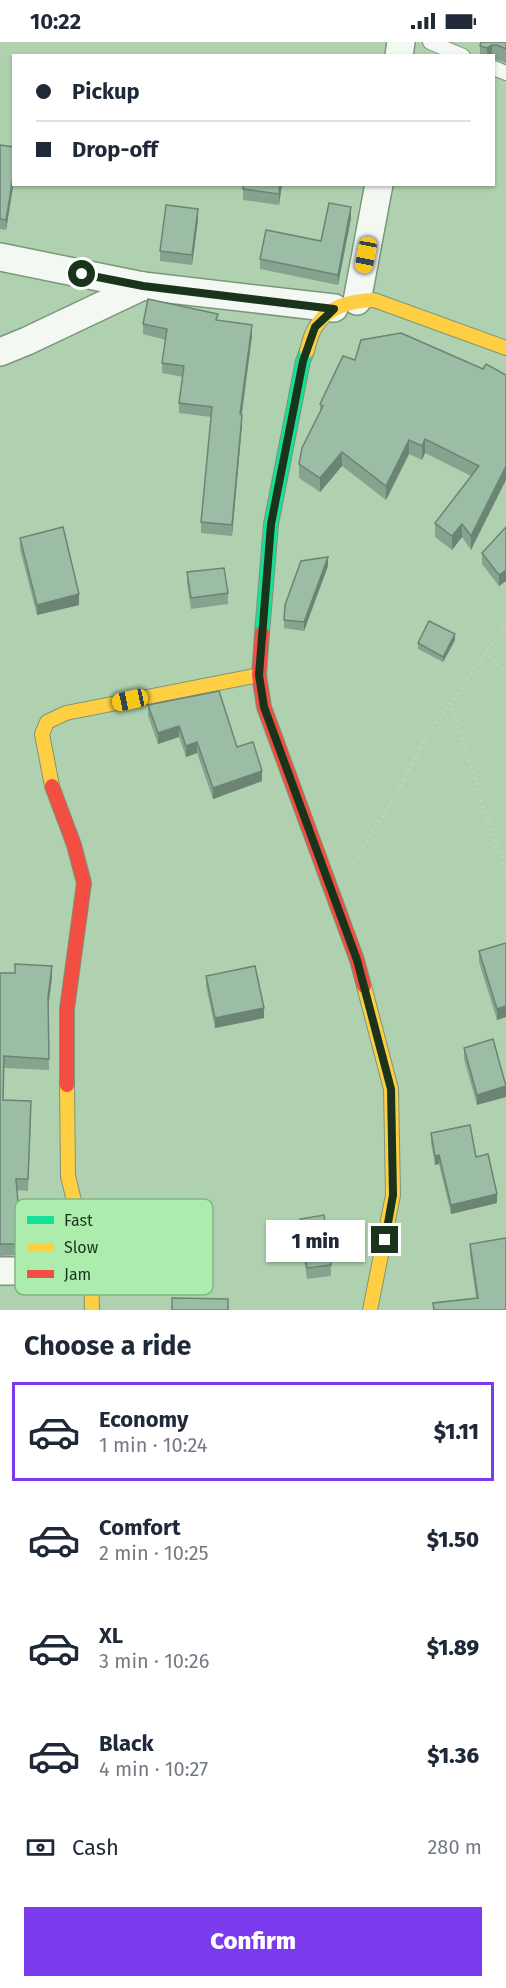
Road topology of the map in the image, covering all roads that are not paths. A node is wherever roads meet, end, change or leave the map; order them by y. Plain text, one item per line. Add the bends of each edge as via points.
1 (430, 42) edge
2 (459, 54) edge
3 (378, 186) edge
4 (0, 257) edge
5 (143, 286) junction
6 (345, 305) junction
7 (506, 348) edge
8 (0, 352) edge
9 (259, 675) junction
10 (74, 1199) edge
11 (0, 1271) edge
12 (15, 1271) edge
13 (92, 1295) edge
14 (92, 1310) edge
15 (370, 1310) edge

1 - 2 lane
3 - 6 street
4 - 5 street
5 - 6 street
5 - 8 street
6 - 7 street via 374,300
6 - 9 street via 315,327 303,361 271,524
9 - 10 street via 66,713 47,722 42,734 52,786 84,883 67,1009 68,1176
9 - 15 street via 264,707 357,960 391,1089 393,1195
11 - 12 street
13 - 14 street

